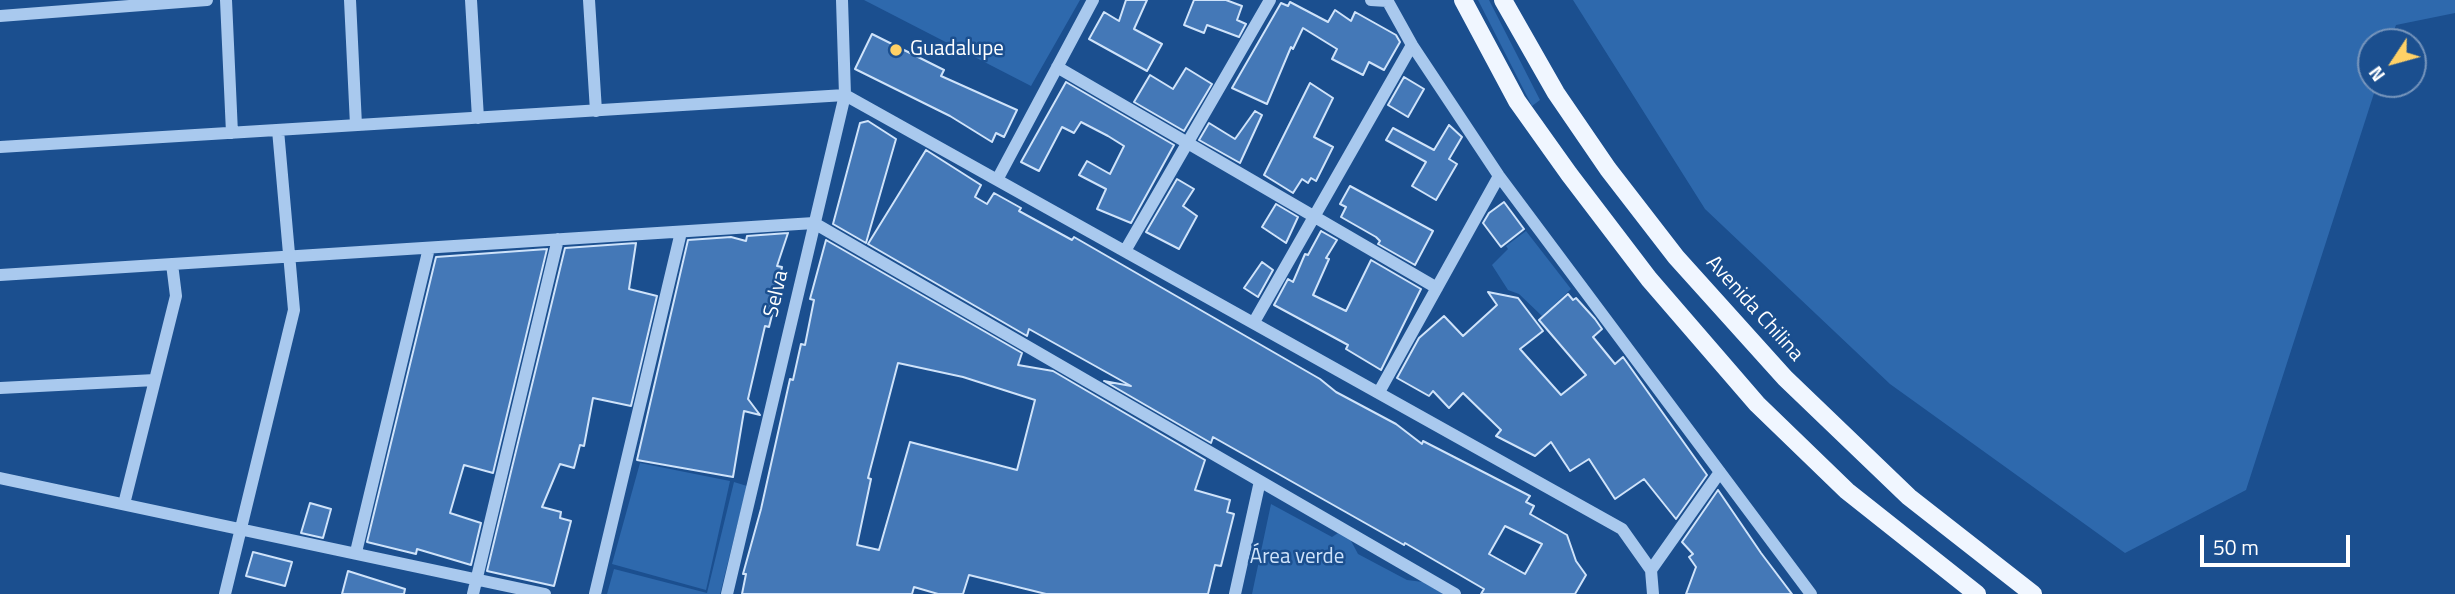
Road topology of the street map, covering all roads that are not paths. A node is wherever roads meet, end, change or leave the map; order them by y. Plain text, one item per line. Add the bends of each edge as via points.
1 (207, 0) edge
2 (226, 0) edge
3 (350, 0) edge
4 (471, 0) edge
5 (589, 0) edge
6 (842, 0) edge
7 (1093, 0) edge
8 (1270, 0) edge
9 (1371, 0) edge
10 (1463, 0) edge
11 (1503, 0) edge
12 (1387, 1) edge
13 (0, 16) edge
14 (1412, 45) junction
15 (1057, 67) junction
16 (845, 95) junction
17 (596, 111) junction
18 (478, 118) junction
19 (356, 125) junction
20 (278, 130) junction
21 (232, 133) junction
22 (1187, 143) junction
23 (0, 148) edge
24 (1499, 176) junction
25 (997, 180) junction
26 (1314, 217) junction
27 (814, 223) junction
28 (681, 232) junction
29 (558, 239) junction
30 (429, 248) junction
31 (1125, 251) junction
32 (289, 257) junction
33 (172, 264) junction
34 (0, 275) edge
35 (1437, 288) junction
36 (1254, 322) junction
37 (155, 380) junction
38 (0, 388) edge
39 (1379, 391) junction
40 (1720, 472) junction
41 (0, 478) edge
42 (1260, 481) junction
43 (124, 504) junction
44 (241, 528) junction
45 (355, 552) junction
46 (1651, 570) junction
47 (477, 578) junction
48 (2031, 592) edge
49 (225, 594) edge
50 (473, 594) edge
51 (545, 594) edge
52 (595, 594) edge
53 (727, 594) edge
54 (1236, 594) edge
55 (1455, 594) edge
56 (1653, 594) edge
57 (1811, 594) edge
58 (1977, 594) edge

1 - 13 street
2 - 21 street
3 - 19 street
4 - 18 street
5 - 17 street
6 - 16 street, Selva
7 - 15 street
8 - 22 street
9 - 12 street
10 - 58 main road via 1517,101 1569,174 1649,279 1748,394 1847,491
11 - 48 main road, Avenida Chilina via 1586,137 1695,277 1785,379 1909,497
12 - 14 street
14 - 24 street
14 - 26 street
15 - 22 street
15 - 25 street
16 - 17 street
16 - 25 street
16 - 27 street, Selva
17 - 18 street
18 - 19 street
19 - 20 street
20 - 21 street
20 - 32 street
21 - 23 street
22 - 26 street
22 - 31 street
24 - 35 street
24 - 40 street
25 - 31 street
26 - 35 street
26 - 36 street
27 - 28 street
27 - 42 street
27 - 53 street, Selva
28 - 29 street
28 - 52 street
29 - 30 street
29 - 47 street
30 - 32 street
30 - 45 street
31 - 36 street
32 - 33 street
32 - 44 street via 294,310
33 - 34 street
33 - 37 street via 176,296
35 - 39 street
36 - 39 street
37 - 38 street
37 - 43 street
39 - 46 street via 1622,529
40 - 46 street
40 - 57 street
41 - 43 street
42 - 54 street
42 - 55 street
43 - 44 street
44 - 45 street
44 - 49 street
45 - 47 street
46 - 56 street
47 - 50 street
47 - 51 street

